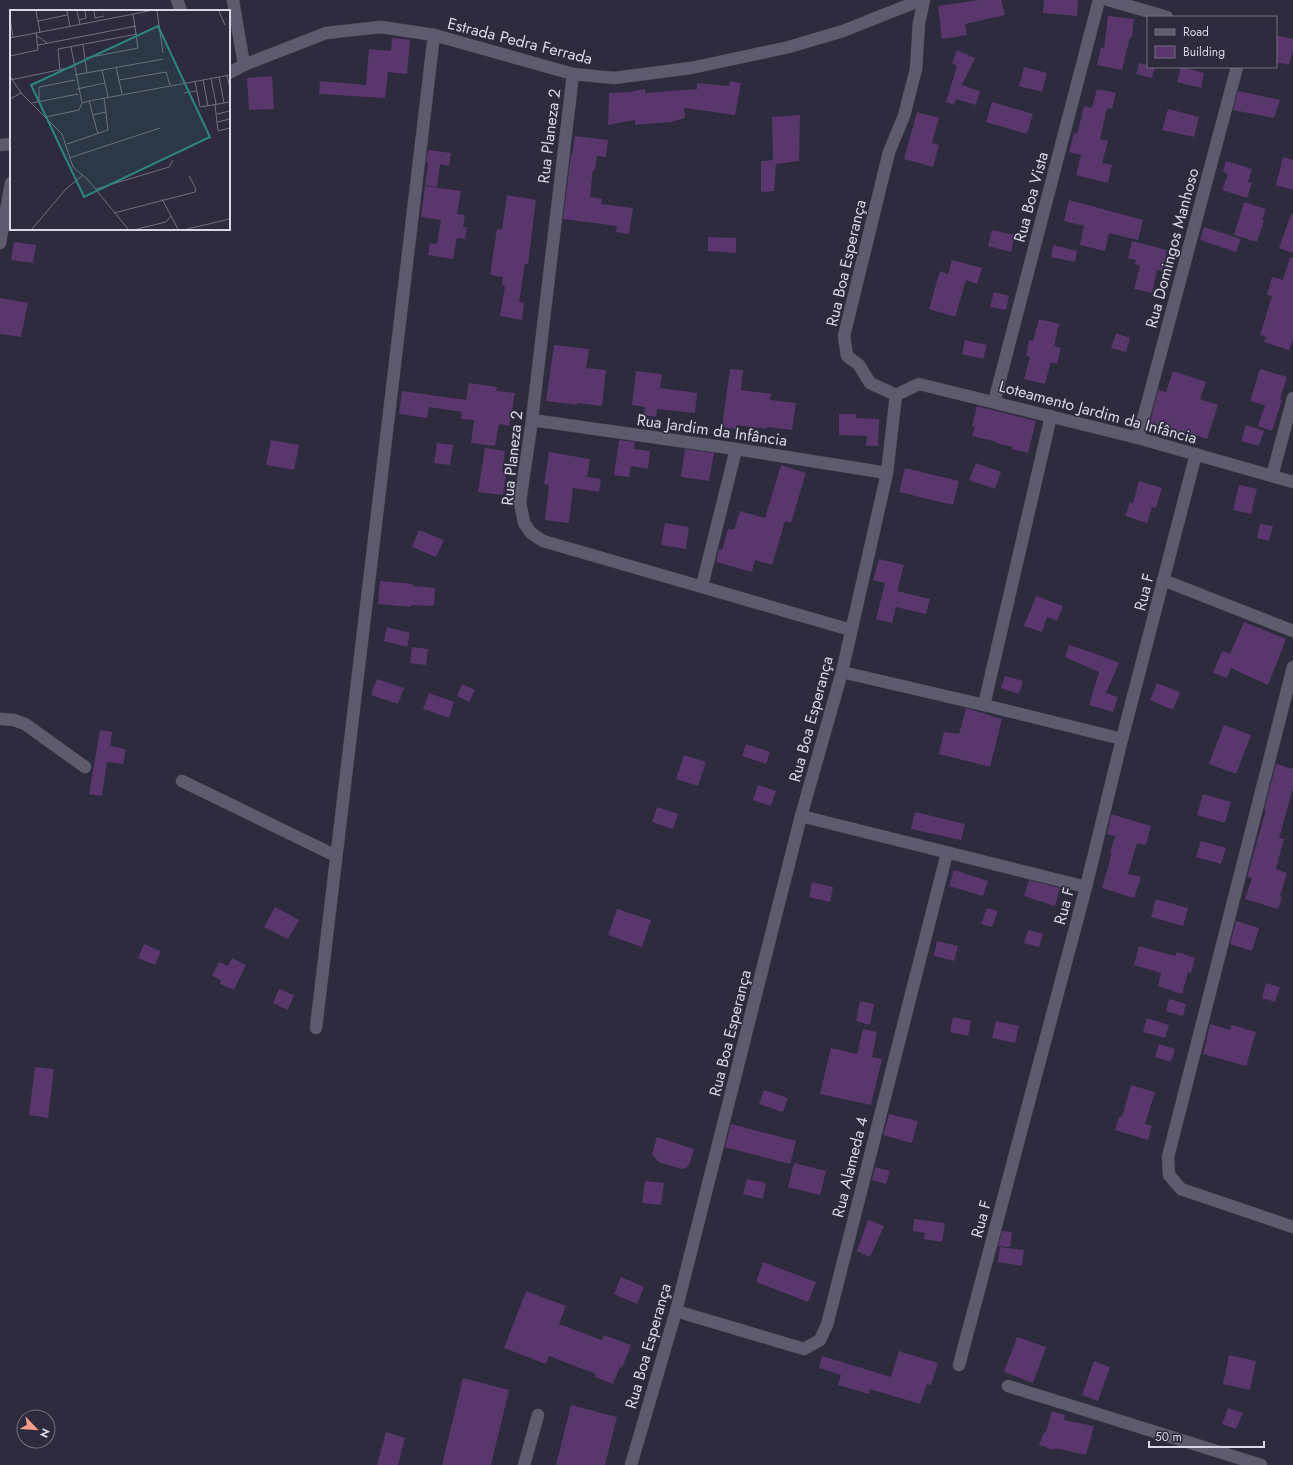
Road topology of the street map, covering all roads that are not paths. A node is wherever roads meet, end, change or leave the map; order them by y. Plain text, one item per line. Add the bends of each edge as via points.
1 (177, 0) edge
2 (233, 0) edge
3 (922, 0) edge
4 (1099, 0) edge
5 (1108, 0) edge
6 (181, 10) edge
7 (1163, 16) edge
8 (434, 35) junction
9 (244, 65) junction
10 (1238, 68) edge
11 (230, 72) edge
12 (573, 74) junction
13 (10, 144) edge
14 (0, 145) edge
15 (10, 188) edge
16 (0, 243) edge
17 (896, 394) junction
18 (1293, 398) edge
19 (994, 402) junction
20 (1051, 416) junction
21 (532, 420) junction
22 (1138, 438) junction
23 (736, 449) junction
24 (1196, 454) junction
25 (887, 473) junction
26 (1272, 476) junction
27 (1293, 482) edge
28 (1163, 580) junction
29 (702, 586) junction
30 (851, 630) junction
31 (1293, 631) edge
32 (1293, 667) edge
33 (842, 672) junction
34 (984, 705) junction
35 (0, 719) edge
36 (1122, 739) junction
37 (84, 767) dead end
38 (182, 781) dead end
39 (801, 816) junction
40 (946, 853) junction
41 (336, 856) junction
42 (1086, 887) junction
43 (316, 1028) dead end
44 (1293, 1227) edge
45 (676, 1311) junction
46 (959, 1365) dead end
47 (1008, 1386) dead end
48 (538, 1415) dead end
49 (524, 1465) edge
50 (631, 1465) edge
51 (1261, 1465) edge

1 - 6 street
2 - 9 street
3 - 12 street, Estrada Pedra Ferrada via 842,31 782,49 692,68 614,78
3 - 17 street, Rua Boa Esperança via 916,69 904,116 889,152 844,336 847,356 859,366 870,383
4 - 19 street, Rua Boa Vista
5 - 7 street
8 - 9 street, Estrada Pedra Ferrada via 381,27 326,33
8 - 12 street, Estrada Pedra Ferrada
8 - 41 street
9 - 11 street, Estrada Pedra Ferrada
10 - 22 street, Rua Domingos Manhoso
12 - 21 street, Rua Planeza 2
13 - 14 street
15 - 16 street
17 - 19 street, Loteamento Jardim da Infância via 919,384
17 - 25 street, Rua Boa Esperança
18 - 26 street
19 - 20 street, Loteamento Jardim da Infância
20 - 22 street, Loteamento Jardim da Infância
20 - 34 street
21 - 23 street, Rua Jardim da Infância
21 - 29 street, Rua Planeza 2 via 520,502 524,523 531,533 543,541
22 - 24 street, Loteamento Jardim da Infância
23 - 25 street, Rua Jardim da Infância
23 - 29 street
24 - 26 street, Loteamento Jardim da Infância
24 - 28 street, Rua F
25 - 30 street, Rua Boa Esperança
26 - 27 street, Loteamento Jardim da Infância
28 - 31 street
28 - 36 street, Rua F
29 - 30 street, Rua Planeza 2
30 - 33 street, Rua Boa Esperança
32 - 44 street via 1168,1157 1169,1175 1181,1189
33 - 34 street
33 - 39 street, Rua Boa Esperança
34 - 36 street
35 - 37 street via 24,724
36 - 42 street, Rua F
38 - 41 street
39 - 40 street
39 - 45 street, Rua Boa Esperança
40 - 42 street
40 - 45 street, Rua Alameda 4 via 820,1340 804,1349
41 - 43 street
42 - 46 street, Rua F
45 - 50 street, Rua Boa Esperança
47 - 51 street
48 - 49 street

